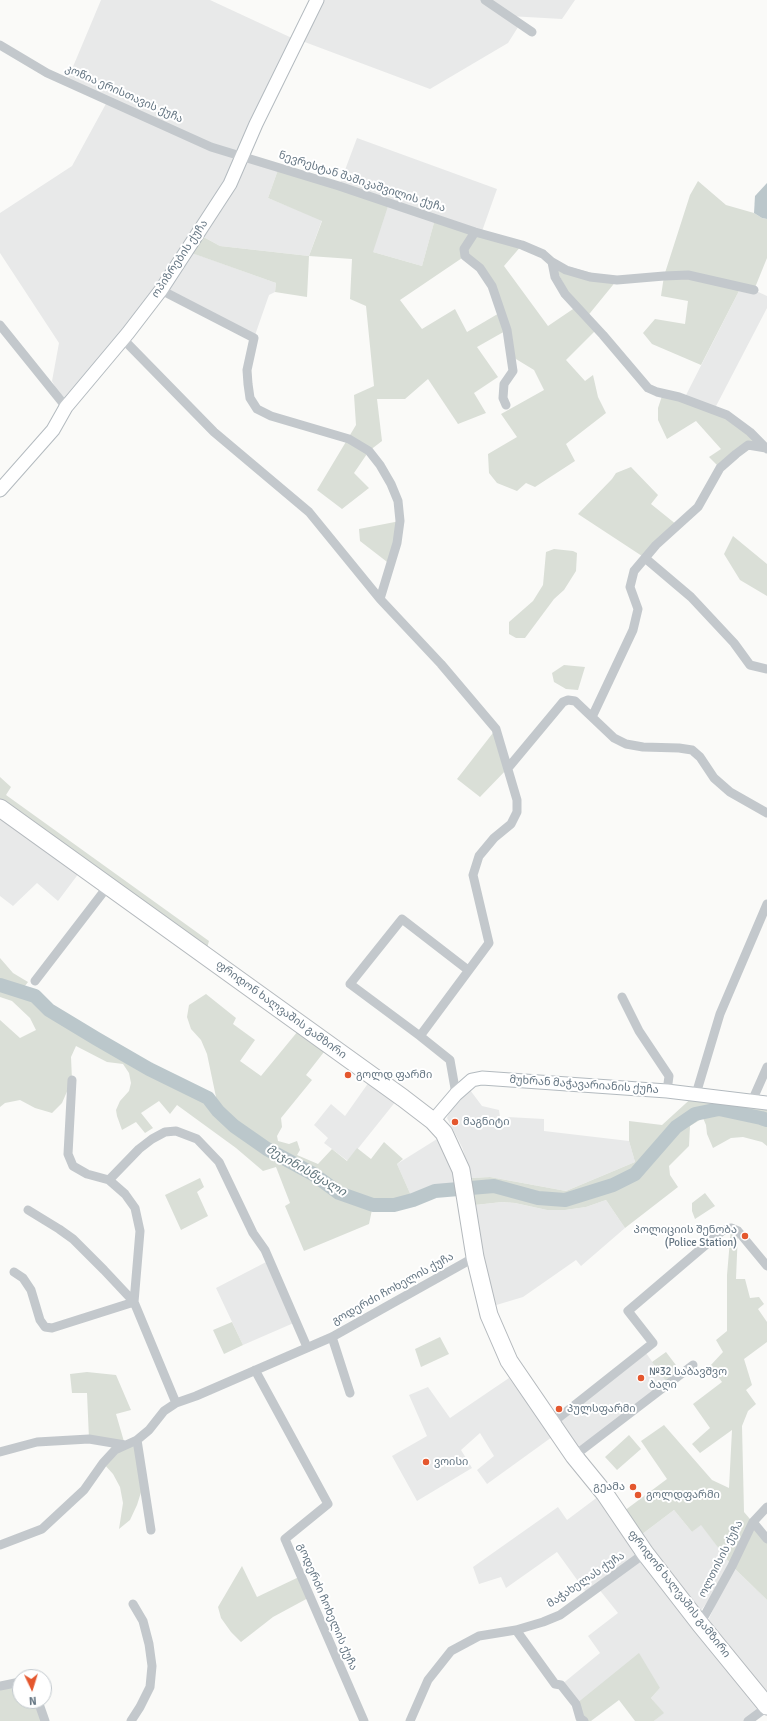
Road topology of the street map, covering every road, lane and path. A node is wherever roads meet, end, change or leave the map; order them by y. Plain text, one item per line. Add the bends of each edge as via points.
1 (317, 0) edge
2 (484, 0) edge
3 (532, 32) dead end
4 (0, 45) edge
5 (241, 156) junction
6 (475, 232) junction
7 (552, 262) junction
8 (161, 290) junction
9 (754, 290) dead end
10 (0, 325) edge
11 (123, 339) junction
12 (506, 405) dead end
13 (66, 407) junction
14 (766, 448) edge
15 (0, 490) edge
16 (645, 558) junction
17 (380, 599) junction
18 (767, 669) edge
19 (592, 717) junction
20 (508, 768) junction
21 (0, 808) edge
22 (767, 813) edge
23 (108, 886) junction
24 (767, 904) edge
25 (468, 970) junction
26 (35, 981) dead end
27 (622, 997) dead end
28 (420, 1036) junction
29 (767, 1067) edge
30 (72, 1080) dead end
31 (667, 1091) junction
32 (456, 1094) junction
33 (696, 1094) junction
34 (752, 1101) junction
35 (767, 1104) edge
36 (433, 1121) junction
37 (109, 1180) junction
38 (28, 1210) dead end
39 (475, 1257) junction
40 (767, 1266) edge
41 (14, 1272) dead end
42 (134, 1302) junction
43 (332, 1337) junction
44 (307, 1347) junction
45 (693, 1366) dead end
46 (256, 1370) junction
47 (350, 1393) dead end
48 (176, 1403) junction
49 (552, 1423) junction
50 (137, 1440) junction
51 (125, 1446) junction
52 (0, 1452) edge
53 (574, 1456) junction
54 (767, 1507) edge
55 (753, 1522) junction
56 (151, 1530) dead end
57 (767, 1540) edge
58 (0, 1545) edge
59 (645, 1554) junction
60 (133, 1604) dead end
61 (700, 1624) junction
62 (516, 1630) junction
63 (12, 1684) edge
64 (0, 1686) edge
65 (767, 1706) edge
66 (41, 1709) edge
67 (45, 1721) edge
68 (131, 1721) edge
69 (364, 1721) edge
70 (410, 1721) edge
71 (584, 1721) edge
72 (748, 1721) edge

1 - 5 street, ოპიზრების ქუჩა
2 - 3 street
4 - 5 street, კოწია ერისთავის ქუჩა via 47,73 211,147
5 - 6 street, ნევრესტან შაშიკაშვილის ქუჩა
5 - 8 street, ოპიზრების ქუჩა via 230,184
6 - 7 street, ნევრესტან შაშიკაშვილის ქუჩა via 522,245 543,254
6 - 12 street via 464,249 465,256 480,268 492,286 507,330 513,371 504,384 503,398
7 - 9 street, ნევრესტან შაშიკაშვილის ქუჩა via 590,278 617,280 688,275
7 - 14 street via 555,277 565,294 648,388 727,415
8 - 11 street, ოპიზრების ქუჩა
8 - 17 street via 254,338 247,370 250,398 257,409 271,416 349,439 369,451 380,465 398,501 400,521 397,543
10 - 13 street
11 - 13 street, ოპიზრების ქუჩა
11 - 17 street via 214,432 309,512
13 - 15 street, ოპიზრების ქუჩა via 53,430
14 - 16 street via 748,446 720,468 698,507
16 - 18 street via 691,597 734,643 750,665
16 - 19 street via 634,571 630,587 638,609 633,630
17 - 20 street via 441,664 496,729
19 - 20 street via 575,701 563,702
19 - 22 street via 614,738 626,744 692,750 714,778 730,792
20 - 25 street via 517,800 517,812 511,824 494,838 479,856 473,875 489,943
21 - 23 highway, ფრიდონ ხალვაშის გამზირი
23 - 26 street
23 - 36 highway, ფრიდონ ხალვაშის გამზირი
24 - 33 street via 720,1014
25 - 28 street
25 - 28 street via 402,919 350,984
27 - 31 street via 669,1076
28 - 32 street via 450,1060
29 - 34 street
30 - 37 street via 68,1154 73,1166 87,1174
31 - 32 street, მუხრან მაჭავარიანის ქუჩა via 482,1078 472,1080
31 - 33 street, მუხრან მაჭავარიანის ქუჩა
32 - 36 street, მუხრან მაჭავარიანის ქუჩა
33 - 34 street, მუხრან მაჭავარიანის ქუჩა
34 - 35 street, მუხრან მაჭავარიანის ქუჩა
36 - 39 highway, ფრიდონ ხალვაშის გამზირი via 444,1133 461,1170
37 - 42 street via 125,1194 135,1208 140,1231
37 - 44 street via 139,1149 165,1132 176,1131 197,1139 219,1162 253,1233 265,1250
38 - 42 street via 73,1239
39 - 43 street, გოდერძი ჩოხელის ქუჩა
39 - 49 highway, ფრიდონ ხალვაშის გამზირი via 489,1315 498,1338 509,1361
40 - 49 street via 738,1228 722,1231 628,1311 653,1343
41 - 42 street via 23,1278 32,1290 40,1320 45,1327 52,1328
42 - 48 street
43 - 44 street, გოდერძი ჩოხელის ქუჩა
43 - 47 street
44 - 46 street, გოდერძი ჩოხელის ქუჩა
45 - 53 street
46 - 48 street, გოდერძი ჩოხელის ქუჩა
46 - 69 street, გოდერძი ჩოხელის ქუჩა via 328,1504 285,1539
48 - 50 street, გოდერძი ჩოხელის ქუჩა via 164,1411
49 - 53 highway, ფრიდონ ხალვაშის გამზირი
50 - 51 street, გოდერძი ჩოხელის ქუჩა
50 - 56 street
51 - 52 street via 90,1439 37,1442
51 - 58 street, გოდერძი ჩოხელის ქუჩა via 115,1450 84,1490 42,1528
53 - 59 highway, ფრიდონ ხალვაშის გამზირი via 605,1494
54 - 55 street, ოლთისის ქუჩა
55 - 57 street
55 - 61 street, ოლთისის ქუჩა
59 - 61 highway, ფრიდონ ხალვაშის გამზირი
59 - 62 street, მაჭახელას ქუჩა via 560,1615
60 - 68 street via 143,1621 152,1666 150,1687
61 - 65 highway, ფრიდონ ხალვაშის გამზირი
62 - 70 street, მაჭახელას ქუჩა via 479,1636 451,1651 428,1680
62 - 71 street via 555,1684 561,1684 576,1704 580,1718
63 - 64 street
65 - 72 street
66 - 67 street

